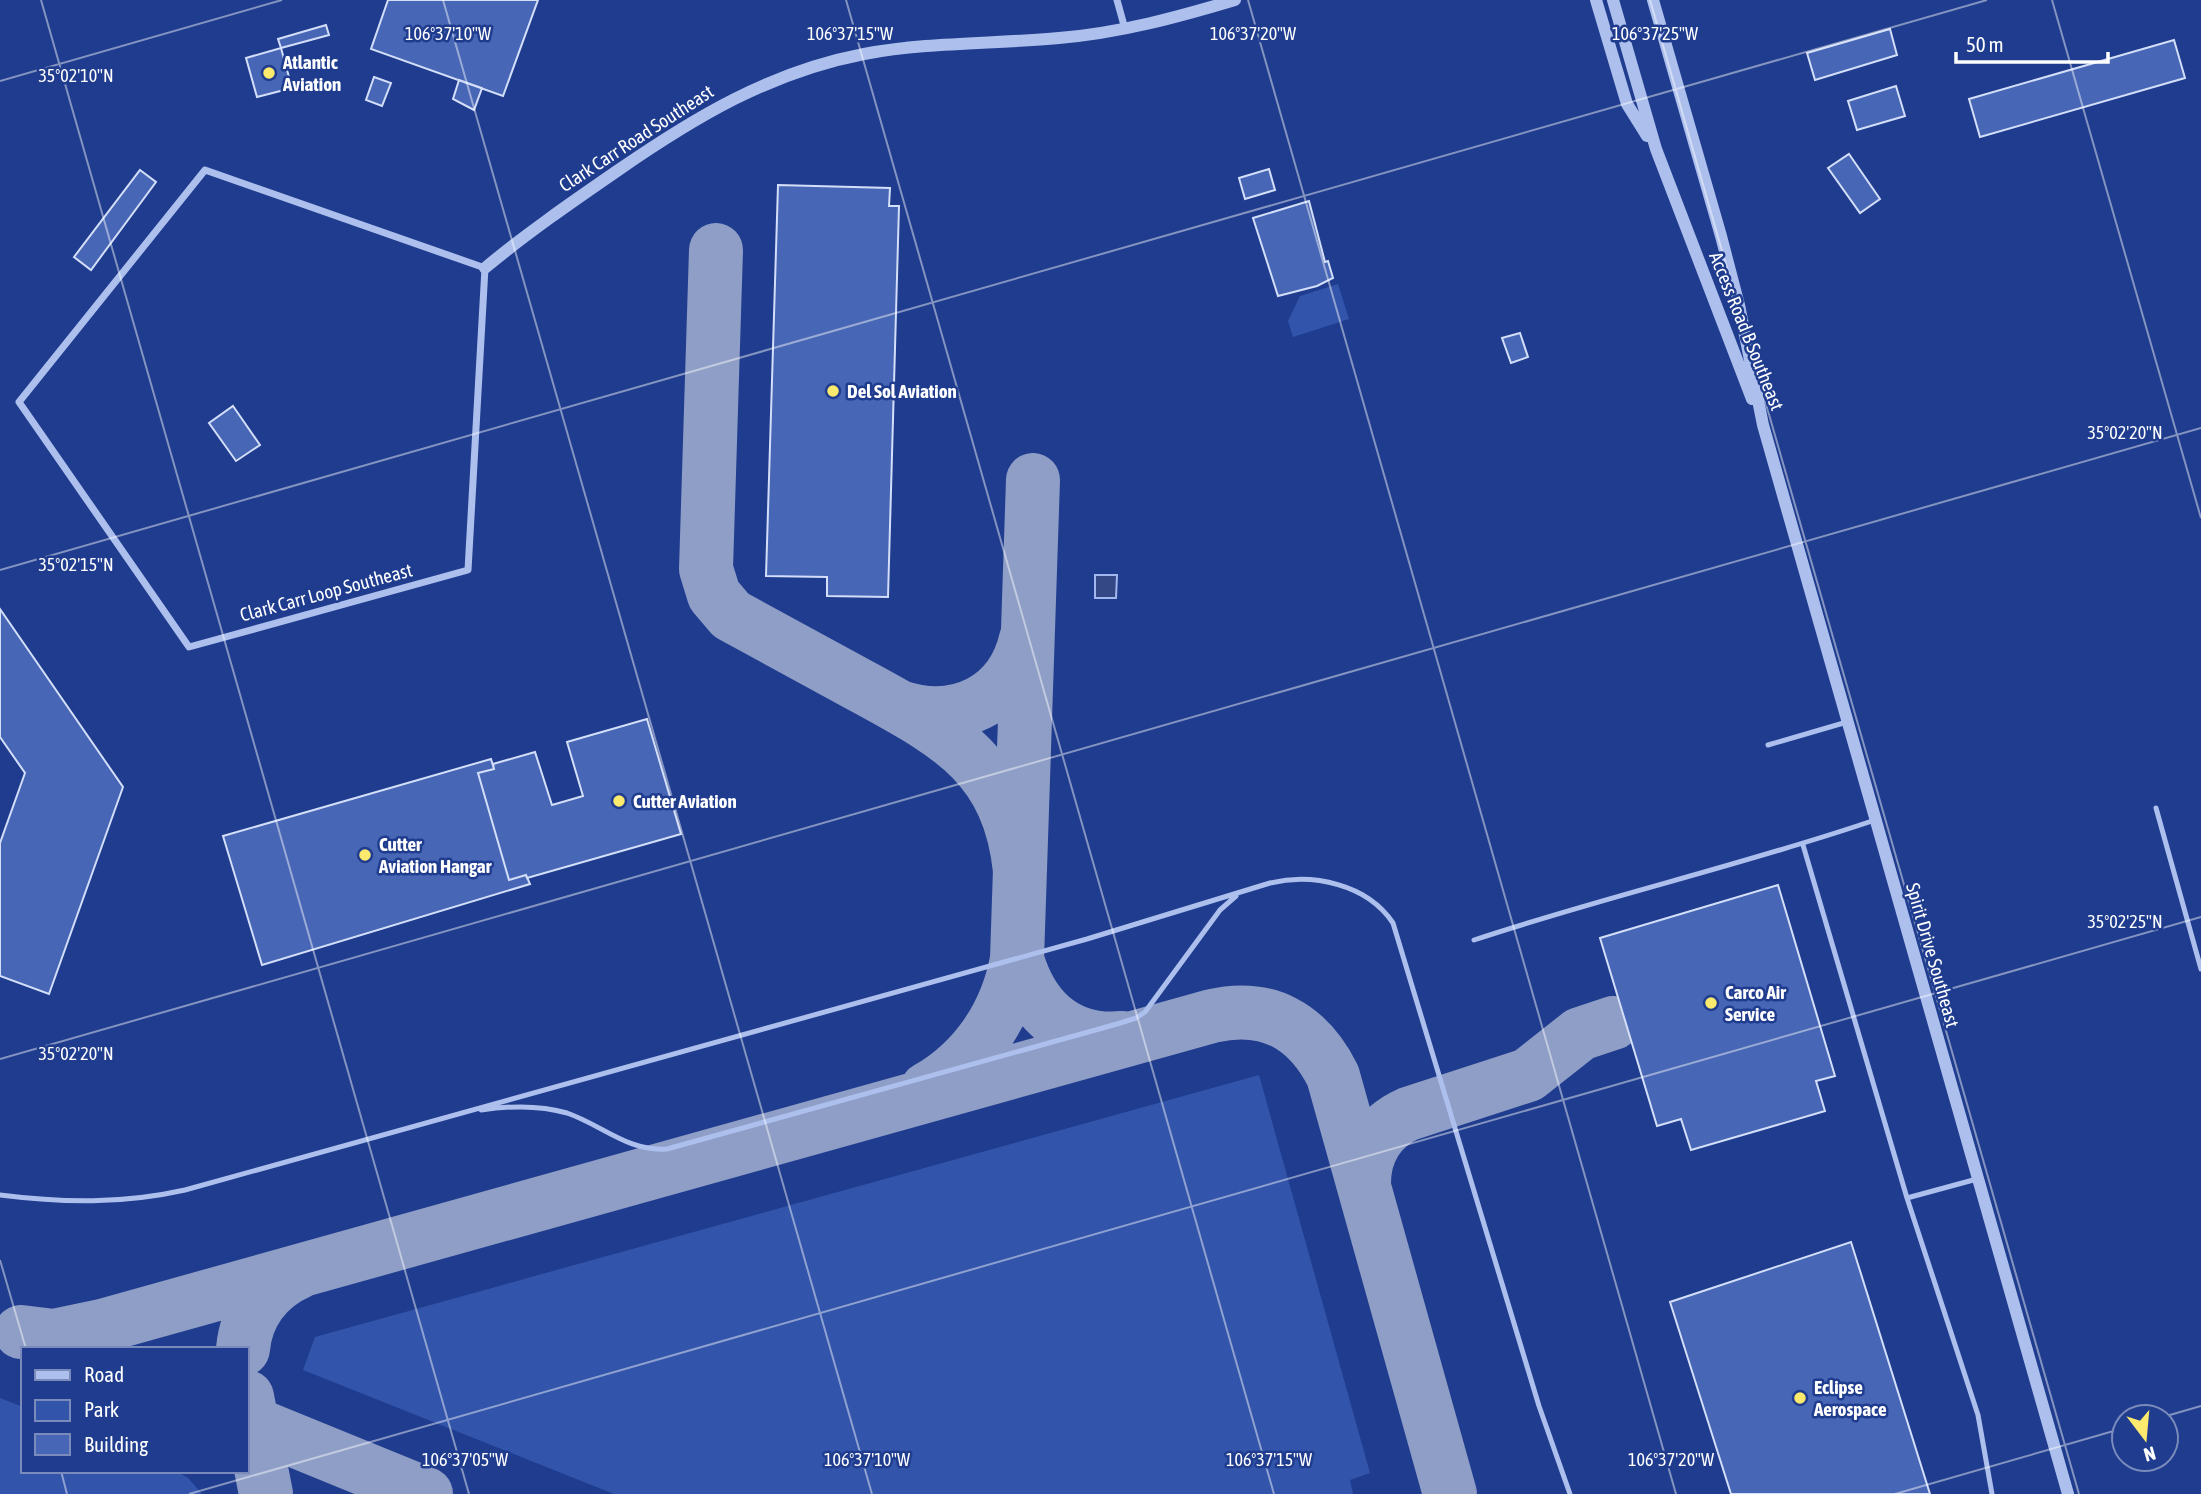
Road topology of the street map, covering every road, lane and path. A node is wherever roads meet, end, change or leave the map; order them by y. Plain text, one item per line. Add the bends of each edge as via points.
1 (1117, 0) edge
2 (1235, 0) edge
3 (1596, 0) edge
4 (1613, 0) edge
5 (1653, 0) edge
6 (1125, 29) junction
7 (1656, 149) junction
8 (485, 268) junction
9 (1763, 425) junction
10 (1847, 722) junction
11 (1768, 745) dead end
12 (2155, 808) dead end
13 (1875, 820) junction
14 (1803, 845) junction
15 (1245, 891) junction
16 (1474, 940) dead end
17 (2201, 969) edge
18 (457, 1114) junction
19 (1977, 1180) junction
20 (0, 1195) edge
21 (1907, 1198) junction
22 (1570, 1494) edge
23 (1992, 1494) edge
24 (2068, 1494) edge

1 - 6 street
2 - 6 street, Clark Carr Road Southeast
3 - 7 street via 1626,103
4 - 7 street, Access Road B Southeast
5 - 9 street, Access Road B Southeast via 1721,236
6 - 8 street, Clark Carr Road Southeast via 918,47 792,72 719,104 680,128 531,230
7 - 9 street, Access Road B Southeast
8 - 8 street, Clark Carr Loop Southeast via 205,170 19,402 188,647 468,570
9 - 10 street, Spirit Drive Southeast
10 - 11 lane
10 - 13 street, Spirit Drive Southeast
12 - 17 lane
13 - 14 lane
13 - 19 street, Spirit Drive Southeast
14 - 16 lane via 1568,909
14 - 21 lane
15 - 18 lane via 1075,943
15 - 18 lane via 1220,910 1144,1012 1117,1024 667,1149 641,1149 566,1113 501,1107
15 - 22 lane via 1300,878 1344,886 1373,900 1393,923 1539,1406
18 - 20 lane via 156,1197 63,1202
19 - 21 lane
19 - 24 street, Spirit Drive Southeast
21 - 23 lane via 1979,1415

